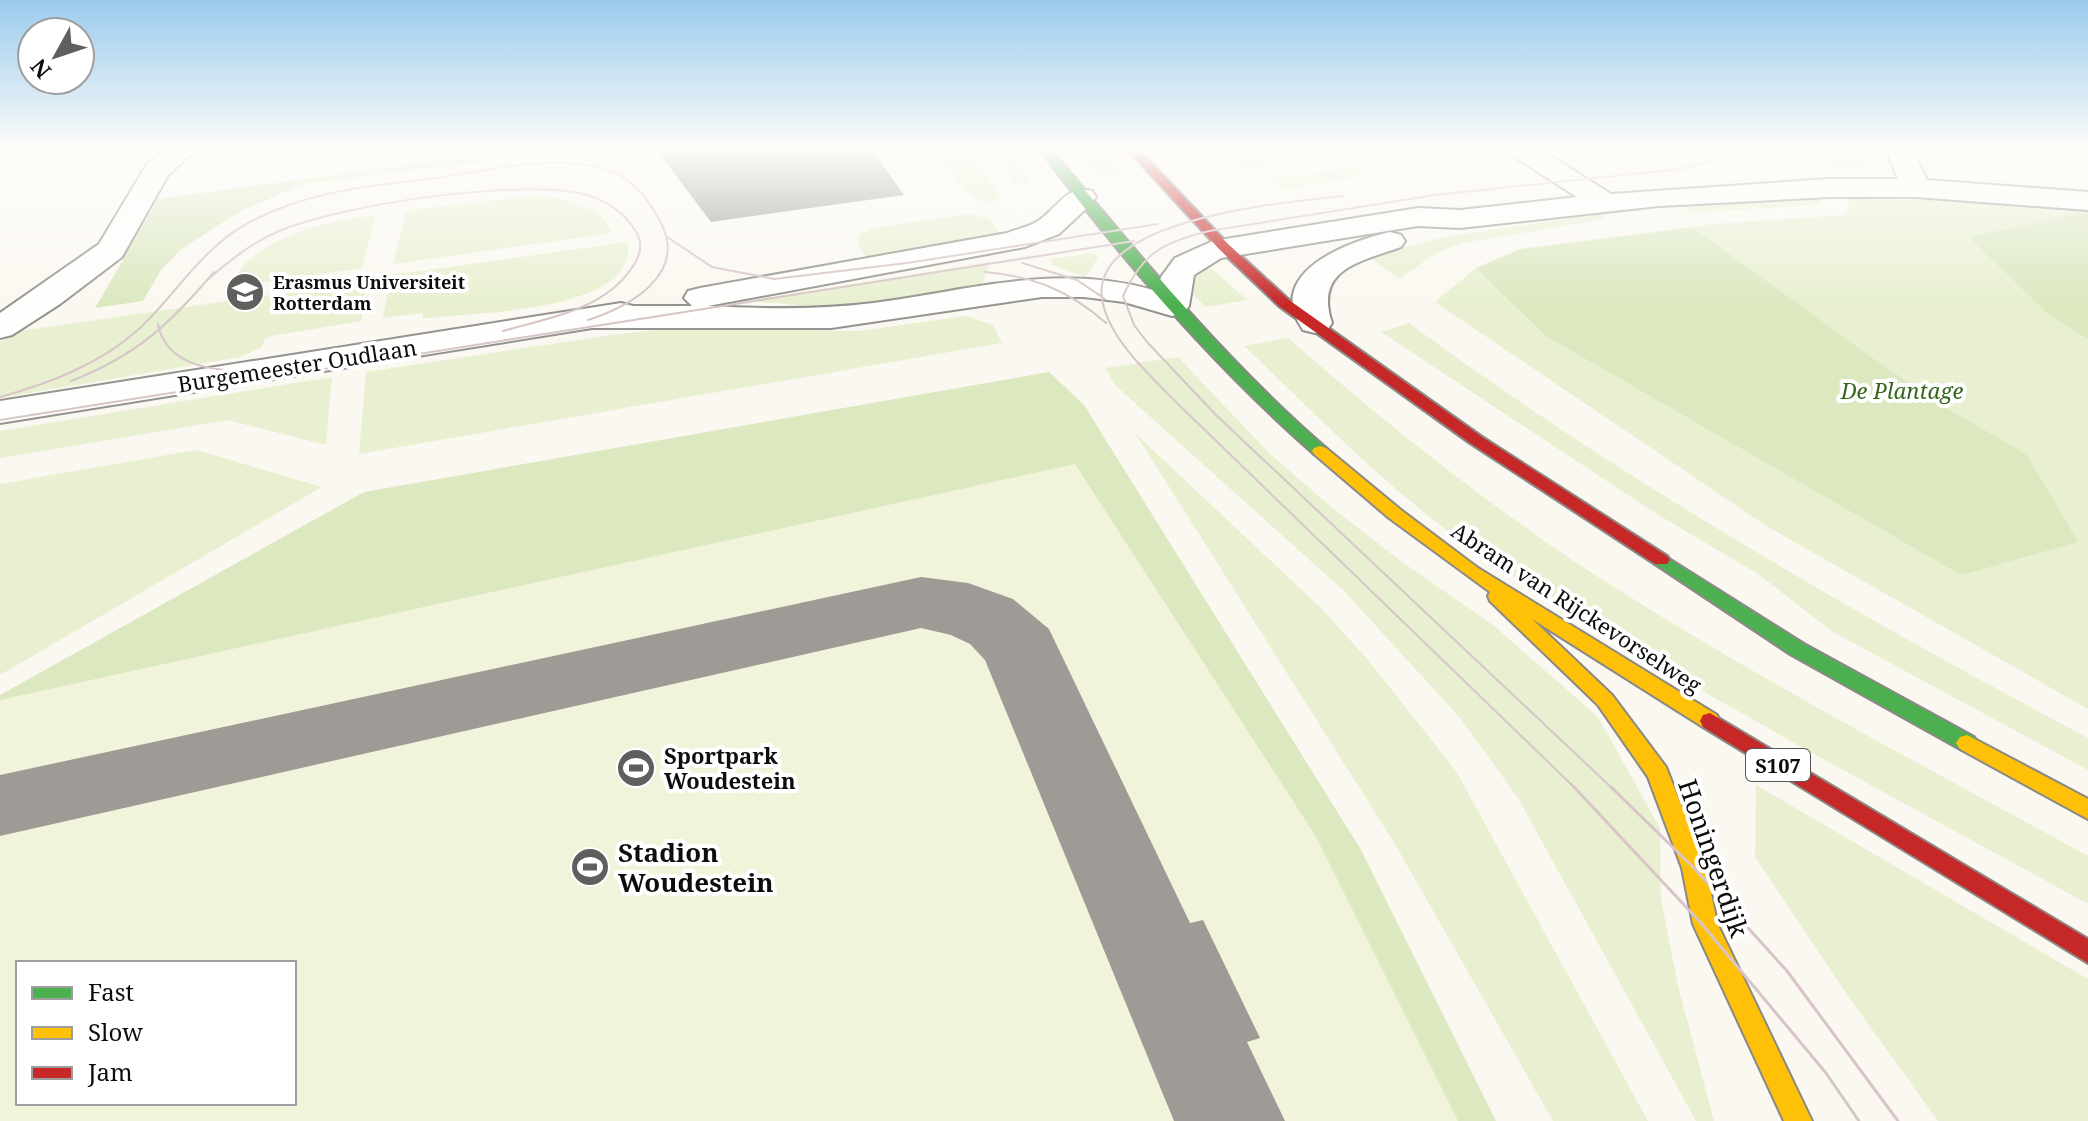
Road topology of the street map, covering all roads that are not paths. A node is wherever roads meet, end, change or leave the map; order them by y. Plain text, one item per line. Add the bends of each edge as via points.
1 (140, 200) edge
2 (1078, 200) edge
3 (1085, 200) edge
4 (1180, 200) edge
5 (1615, 200) edge
6 (1603, 201) joint
7 (1460, 219) junction
8 (1224, 247) junction
9 (1172, 306) junction
10 (594, 318) junction
11 (1315, 323) junction
12 (0, 328) edge
13 (0, 412) edge
14 (1472, 572) junction
15 (2088, 810) edge
16 (2088, 952) edge
17 (1798, 1121) edge

1 - 12 street via 111,250
2 - 10 street, Burgemeester Oudlaan via 1048,228 1014,241
3 - 9 main road, Abram van Rijckevorselweg / S107
4 - 8 main road
5 - 6 street
6 - 7 street
7 - 8 street via 1418,217
7 - 11 street via 1327,267 1314,278 1309,310
8 - 9 street via 1191,261 1176,275
8 - 11 main road via 1284,303
9 - 10 street, Burgemeester Oudlaan via 1088,285 1053,285 830,318
9 - 14 main road, Abram van Rijckevorselweg / S107 via 1286,423
10 - 13 street, Burgemeester Oudlaan
11 - 15 main road via 1476,440 1797,649
14 - 16 main road, Abram van Rijckevorselweg / S107
14 - 17 main road, Honingerdijk via 1605,700 1658,773 1694,868 1705,924

